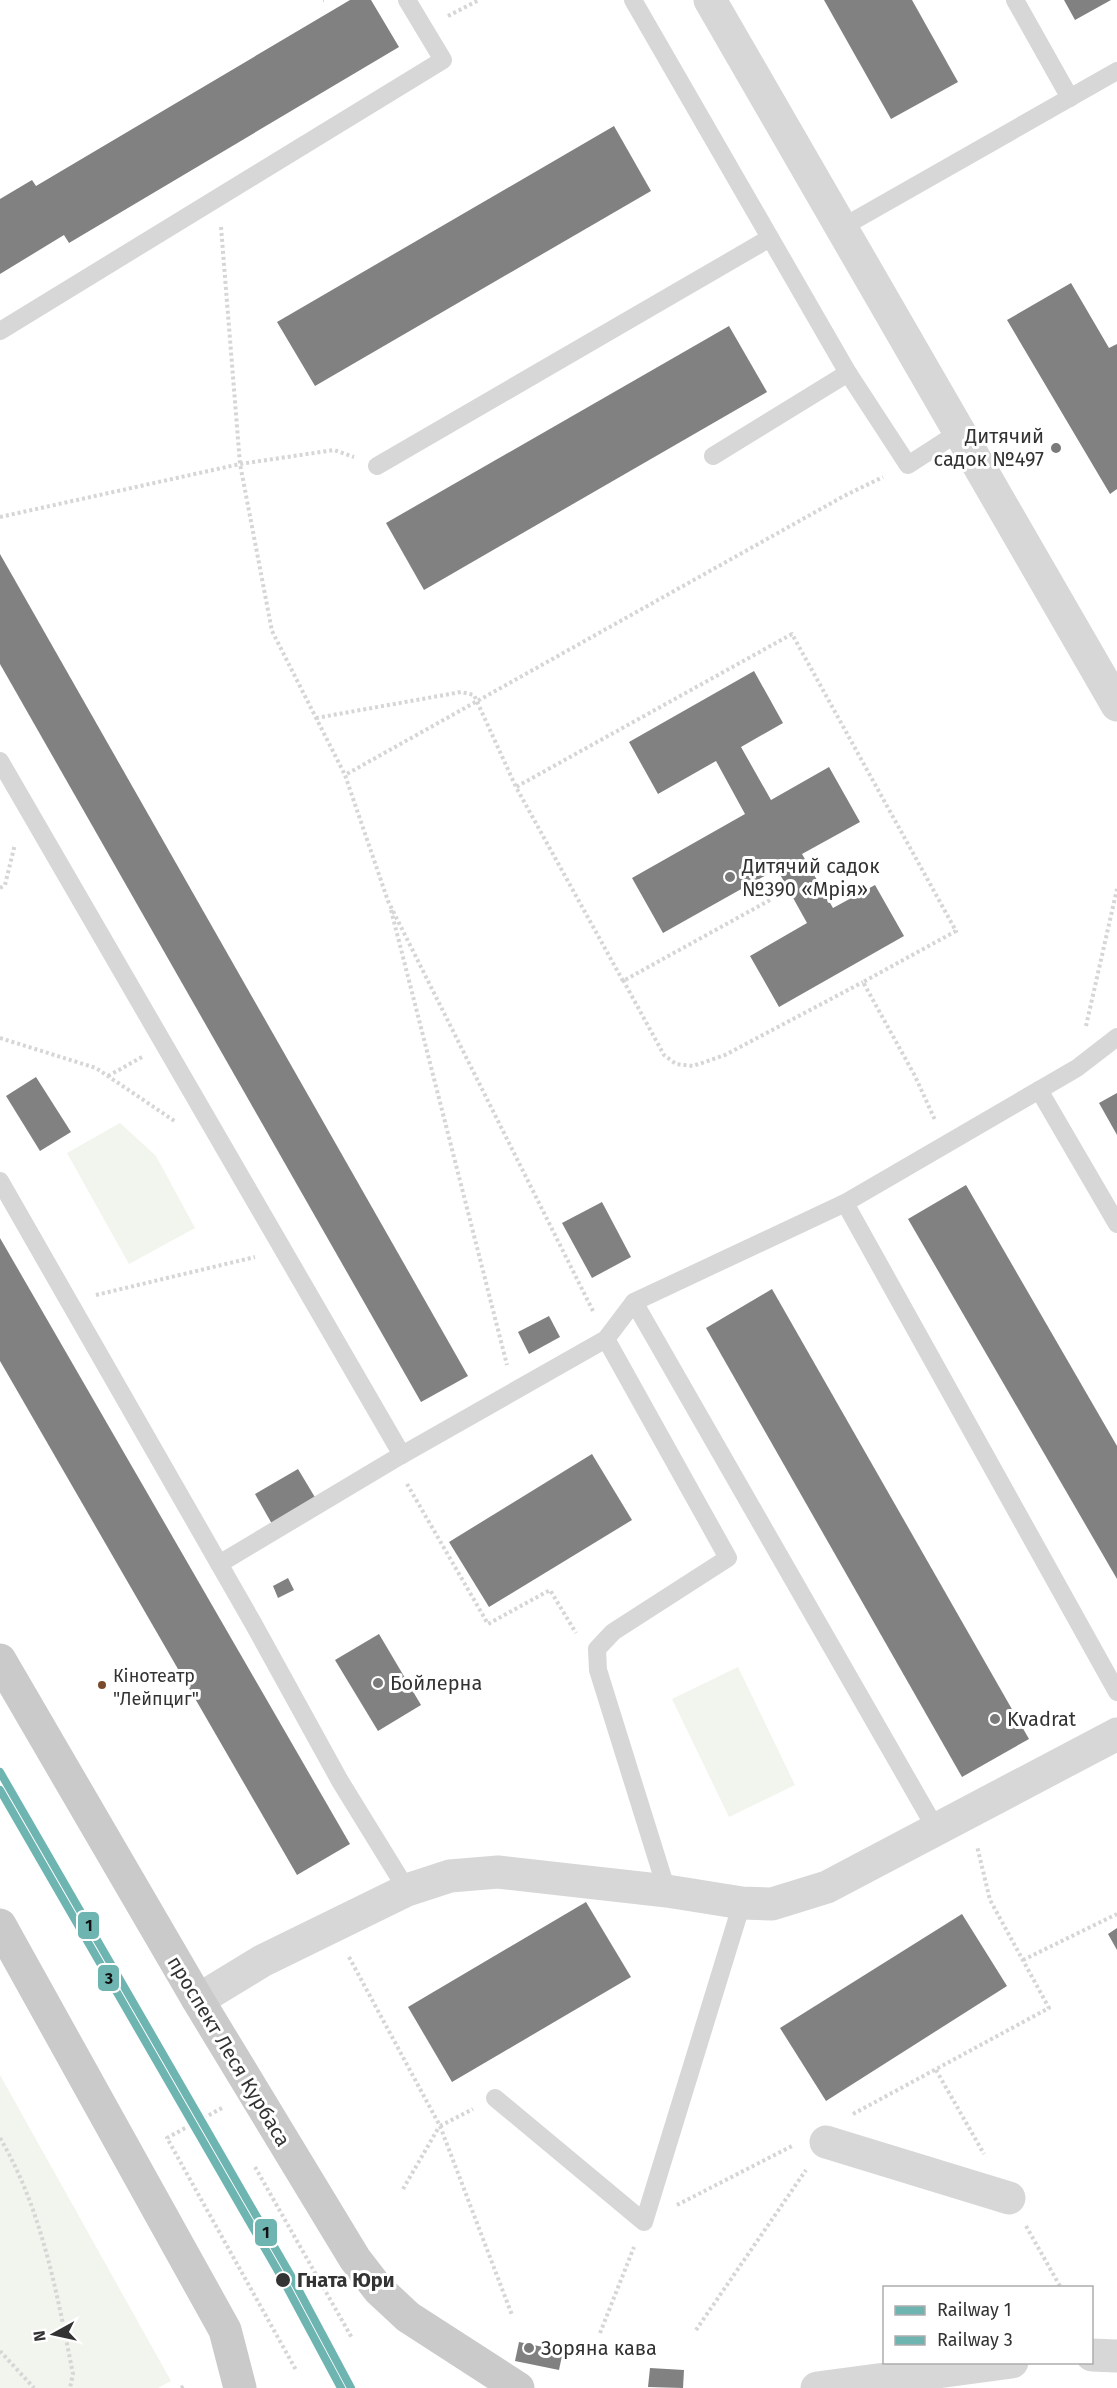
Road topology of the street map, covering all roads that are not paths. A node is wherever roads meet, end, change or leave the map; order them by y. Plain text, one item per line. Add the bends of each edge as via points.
1 (406, 0) edge
2 (633, 0) edge
3 (710, 0) edge
4 (1014, 0) edge
5 (1117, 71) edge
6 (1070, 98) junction
7 (841, 228) junction
8 (770, 238) junction
9 (0, 331) edge
10 (848, 373) junction
11 (959, 432) junction
12 (713, 456) dead end
13 (377, 466) road end
14 (1117, 705) edge
15 (0, 761) edge
16 (1117, 1037) edge
17 (1039, 1090) junction
18 (0, 1181) edge
19 (845, 1203) junction
20 (1117, 1224) edge
21 (634, 1302) junction
22 (606, 1339) junction
23 (397, 1457) junction
24 (219, 1564) junction
25 (0, 1660) edge
26 (1117, 1692) edge
27 (1117, 1734) edge
28 (936, 1829) junction
29 (407, 1890) junction
30 (667, 1891) junction
31 (742, 1903) junction
32 (0, 1925) edge
33 (198, 2000) junction
34 (495, 2098) road end
35 (812, 2143) road end
36 (1009, 2198) dead end
37 (1093, 2355) edge
38 (1117, 2356) edge
39 (996, 2364) edge
40 (240, 2388) edge
41 (518, 2388) edge
42 (817, 2388) edge

1 - 9 lane via 443,60
2 - 8 lane
3 - 7 street
4 - 6 lane
5 - 6 lane
6 - 7 lane
7 - 11 street
8 - 10 lane
8 - 13 lane
10 - 11 lane via 908,465
10 - 12 lane
11 - 14 street
15 - 23 lane via 285,1250
16 - 17 lane via 1077,1068
17 - 19 lane
17 - 20 lane
18 - 24 lane
19 - 21 lane
19 - 26 lane
21 - 22 lane
21 - 28 lane
22 - 23 lane
22 - 30 lane via 728,1558 613,1632 597,1649 598,1670
23 - 24 lane
24 - 29 lane via 340,1781
25 - 33 main road, проспект Леся Курбаса
27 - 28 street
28 - 31 street via 827,1887 772,1904
29 - 30 street via 450,1876 498,1872
29 - 33 street via 262,1961
30 - 31 street
31 - 34 lane via 644,2222
32 - 40 main road via 225,2330
33 - 41 main road, проспект Леся Курбаса via 355,2259 379,2290 408,2317
35 - 36 street
37 - 38 street
39 - 42 street

